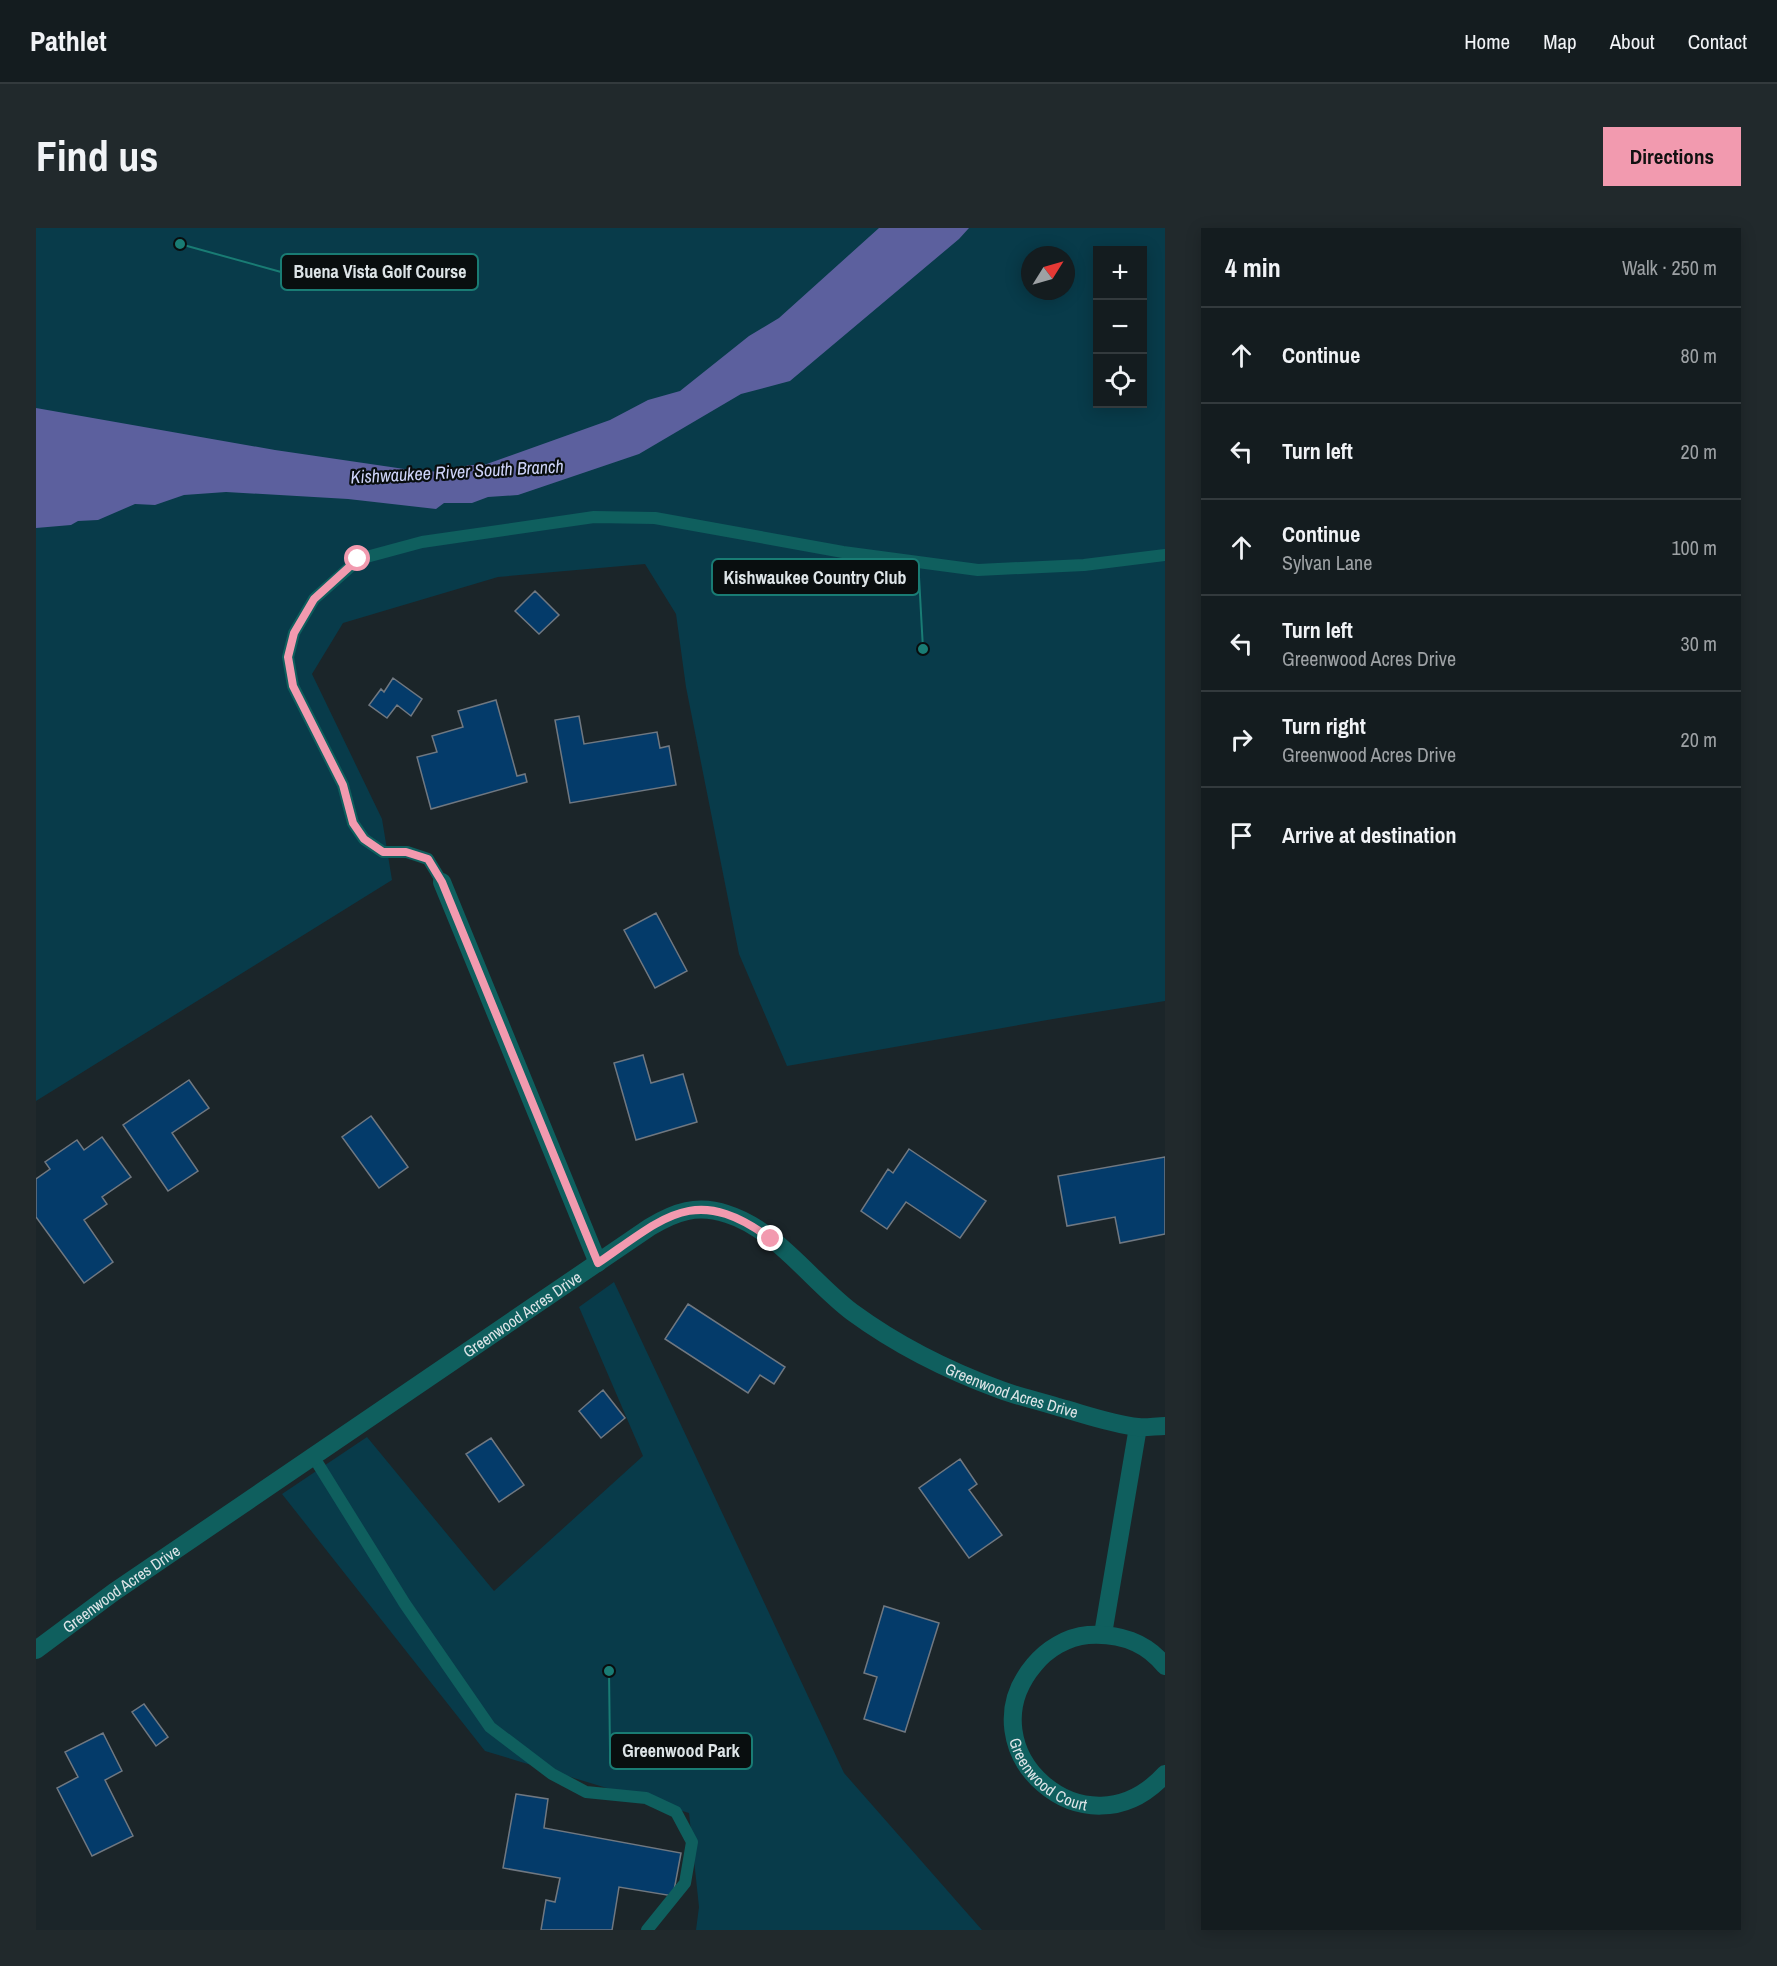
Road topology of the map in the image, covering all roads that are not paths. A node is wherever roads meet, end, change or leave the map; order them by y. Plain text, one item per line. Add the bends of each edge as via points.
1 (1165, 555) edge
2 (442, 882) joint
3 (598, 1263) junction
4 (1165, 1426) edge
5 (1138, 1427) junction
6 (313, 1456) junction
7 (1103, 1634) junction
8 (36, 1650) edge
9 (1165, 1666) edge
10 (1165, 1774) edge
11 (647, 1930) edge

1 - 2 lane via 1084,565 978,570 843,552 655,518 594,517 422,542 358,559 314,599 294,633 288,657 293,686 343,785 353,823 364,839 383,852 406,852 428,859
2 - 3 street
3 - 5 street, Greenwood Acres Drive via 672,1215 707,1209 729,1214 771,1239 851,1311 926,1358 1002,1390
3 - 6 street, Greenwood Acres Drive
4 - 5 street, Greenwood Acres Drive
5 - 7 street
6 - 8 street, Greenwood Acres Drive
6 - 11 lane via 405,1604 490,1727 552,1774 586,1792 646,1798 676,1812 692,1842 685,1883
7 - 9 street, Greenwood Court via 1142,1645
7 - 10 street, Greenwood Court via 1080,1636 1059,1644 1040,1657 1026,1674 1016,1695 1013,1718 1024,1761 1055,1794 1076,1803 1099,1806 1138,1796

